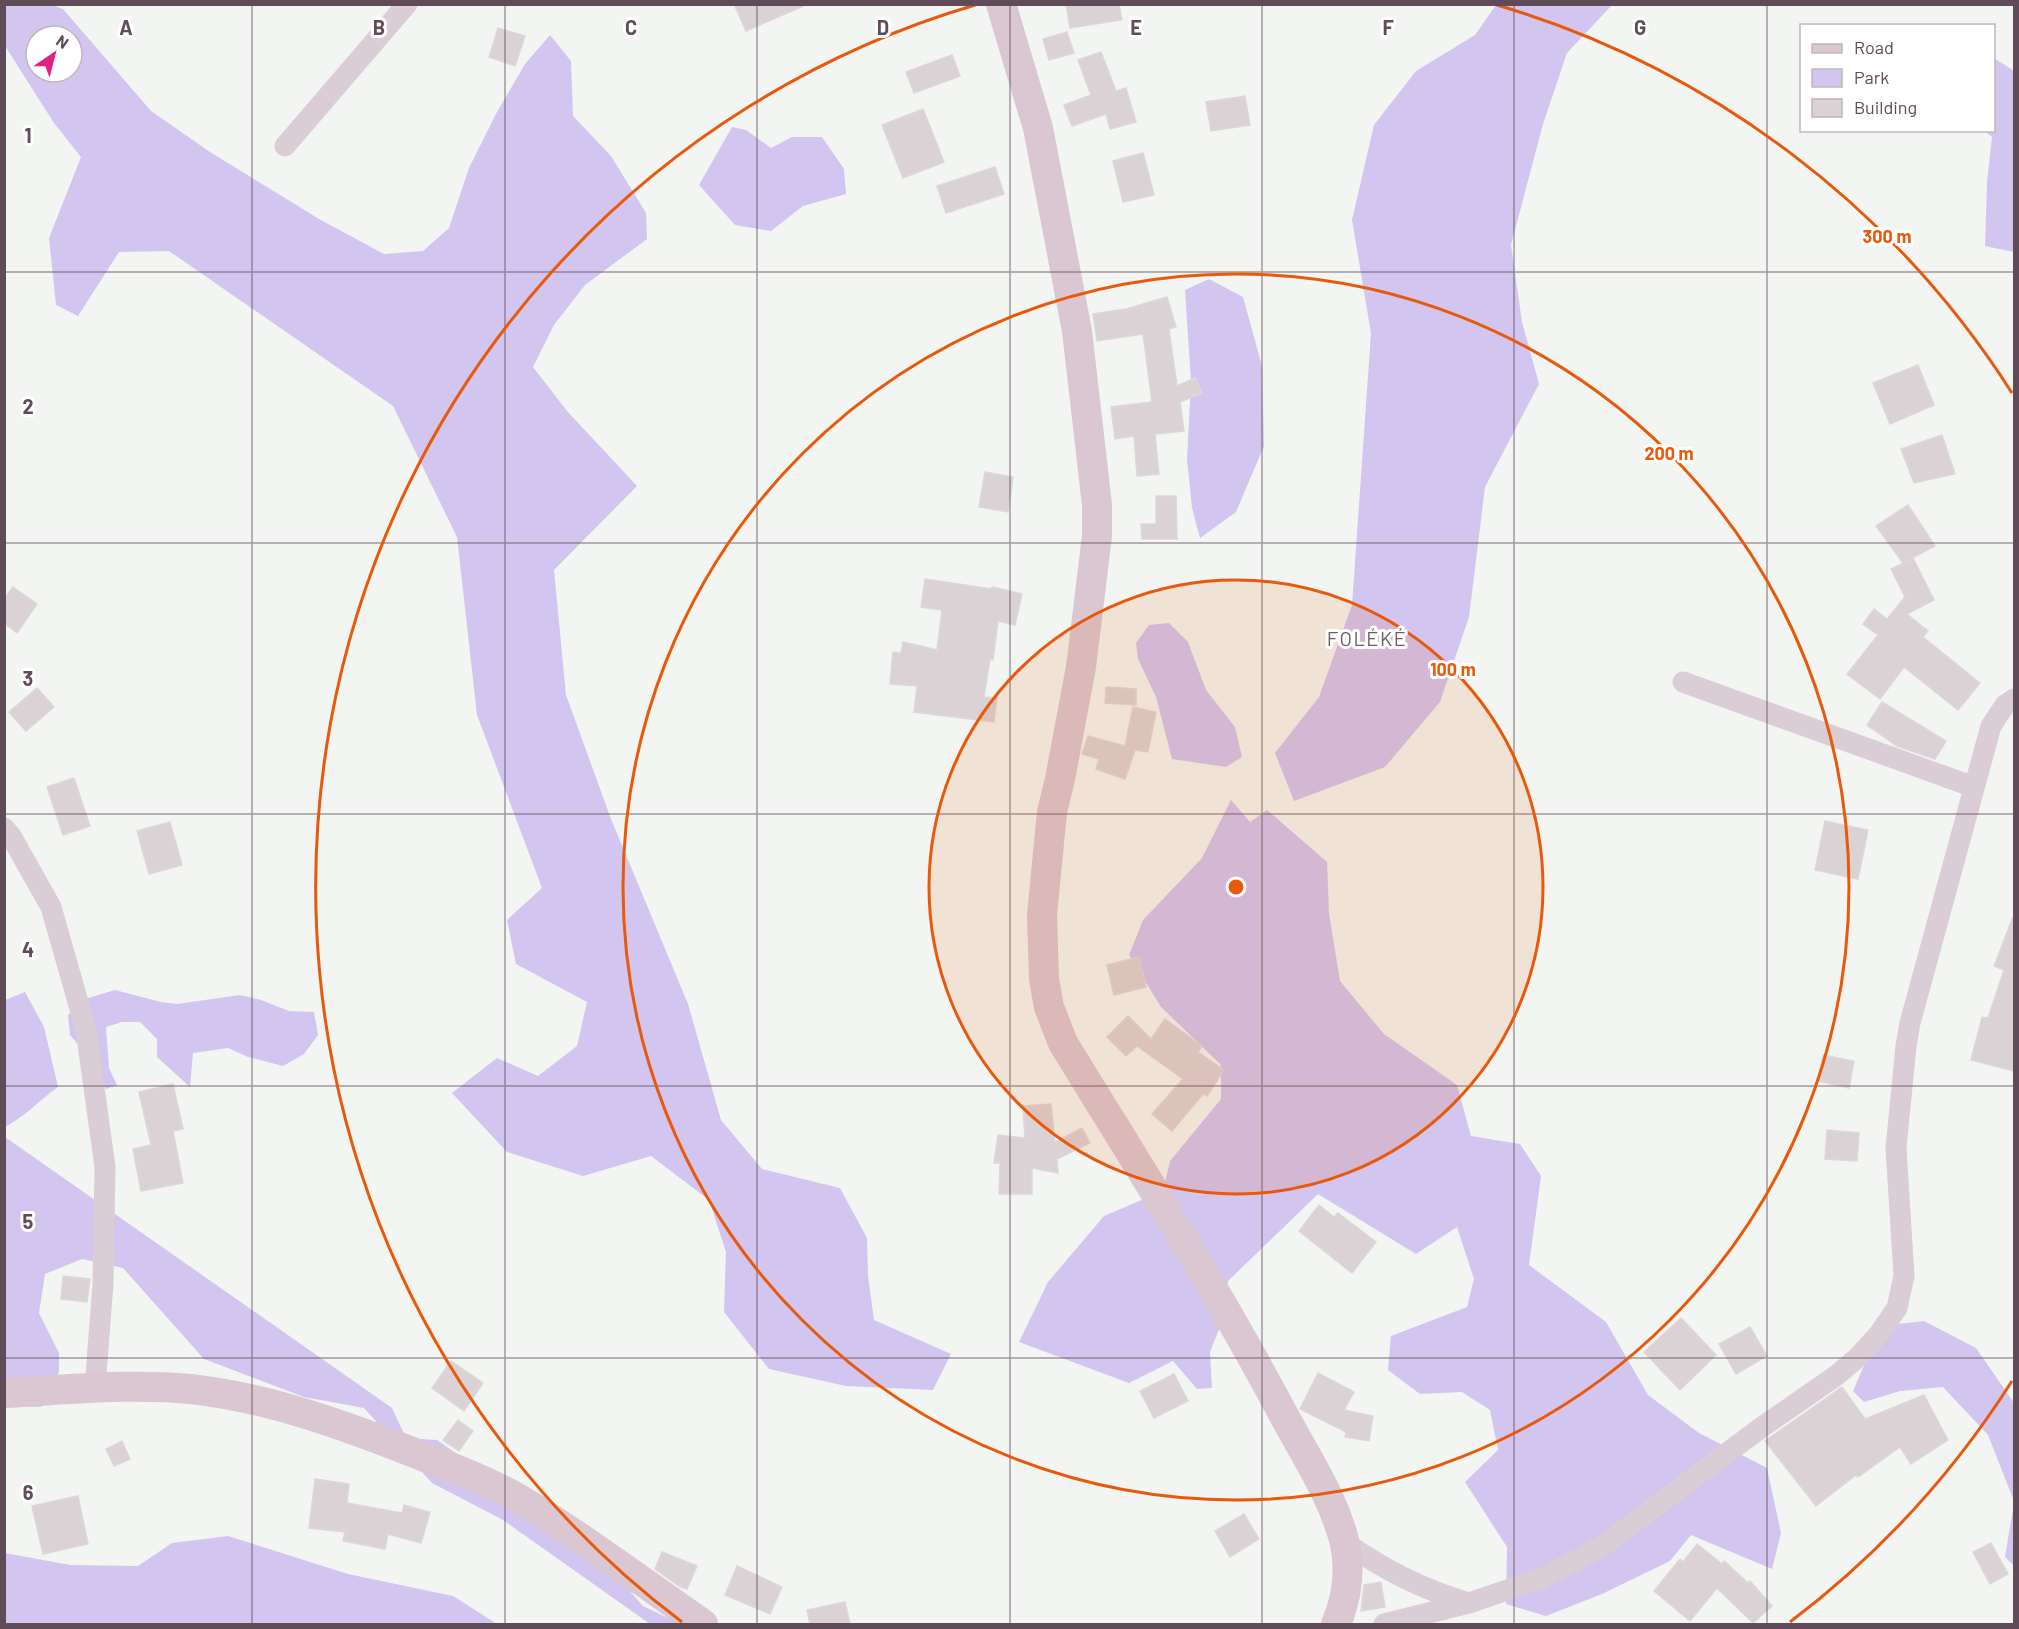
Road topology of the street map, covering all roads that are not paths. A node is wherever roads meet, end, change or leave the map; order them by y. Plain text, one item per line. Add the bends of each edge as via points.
1 (407, 4) edge
2 (1001, 4) edge
3 (285, 146) dead end
4 (1683, 682) dead end
5 (2014, 699) edge
6 (1974, 787) junction
7 (4, 828) edge
8 (94, 1387) junction
9 (4, 1393) edge
10 (1344, 1542) junction
11 (1469, 1603) junction
12 (702, 1624) edge
13 (1336, 1624) edge
14 (1384, 1624) edge

1 - 3 street
2 - 10 street via 1038,128 1077,331 1097,505 1097,536 1081,667 1046,860 1042,945 1049,1007 1062,1043 1256,1362 1332,1507
4 - 6 street
5 - 6 street via 1991,726
6 - 11 street via 1906,1046 1896,1148 1904,1276 1897,1308 1879,1334 1837,1375 1601,1547 1542,1578
7 - 8 street via 51,907 86,1030 105,1167 104,1284
8 - 9 street
8 - 12 street via 192,1389 240,1398 354,1430 441,1463 517,1498 566,1528
10 - 11 street via 1407,1580
10 - 13 street via 1348,1573 1344,1606
11 - 14 street

